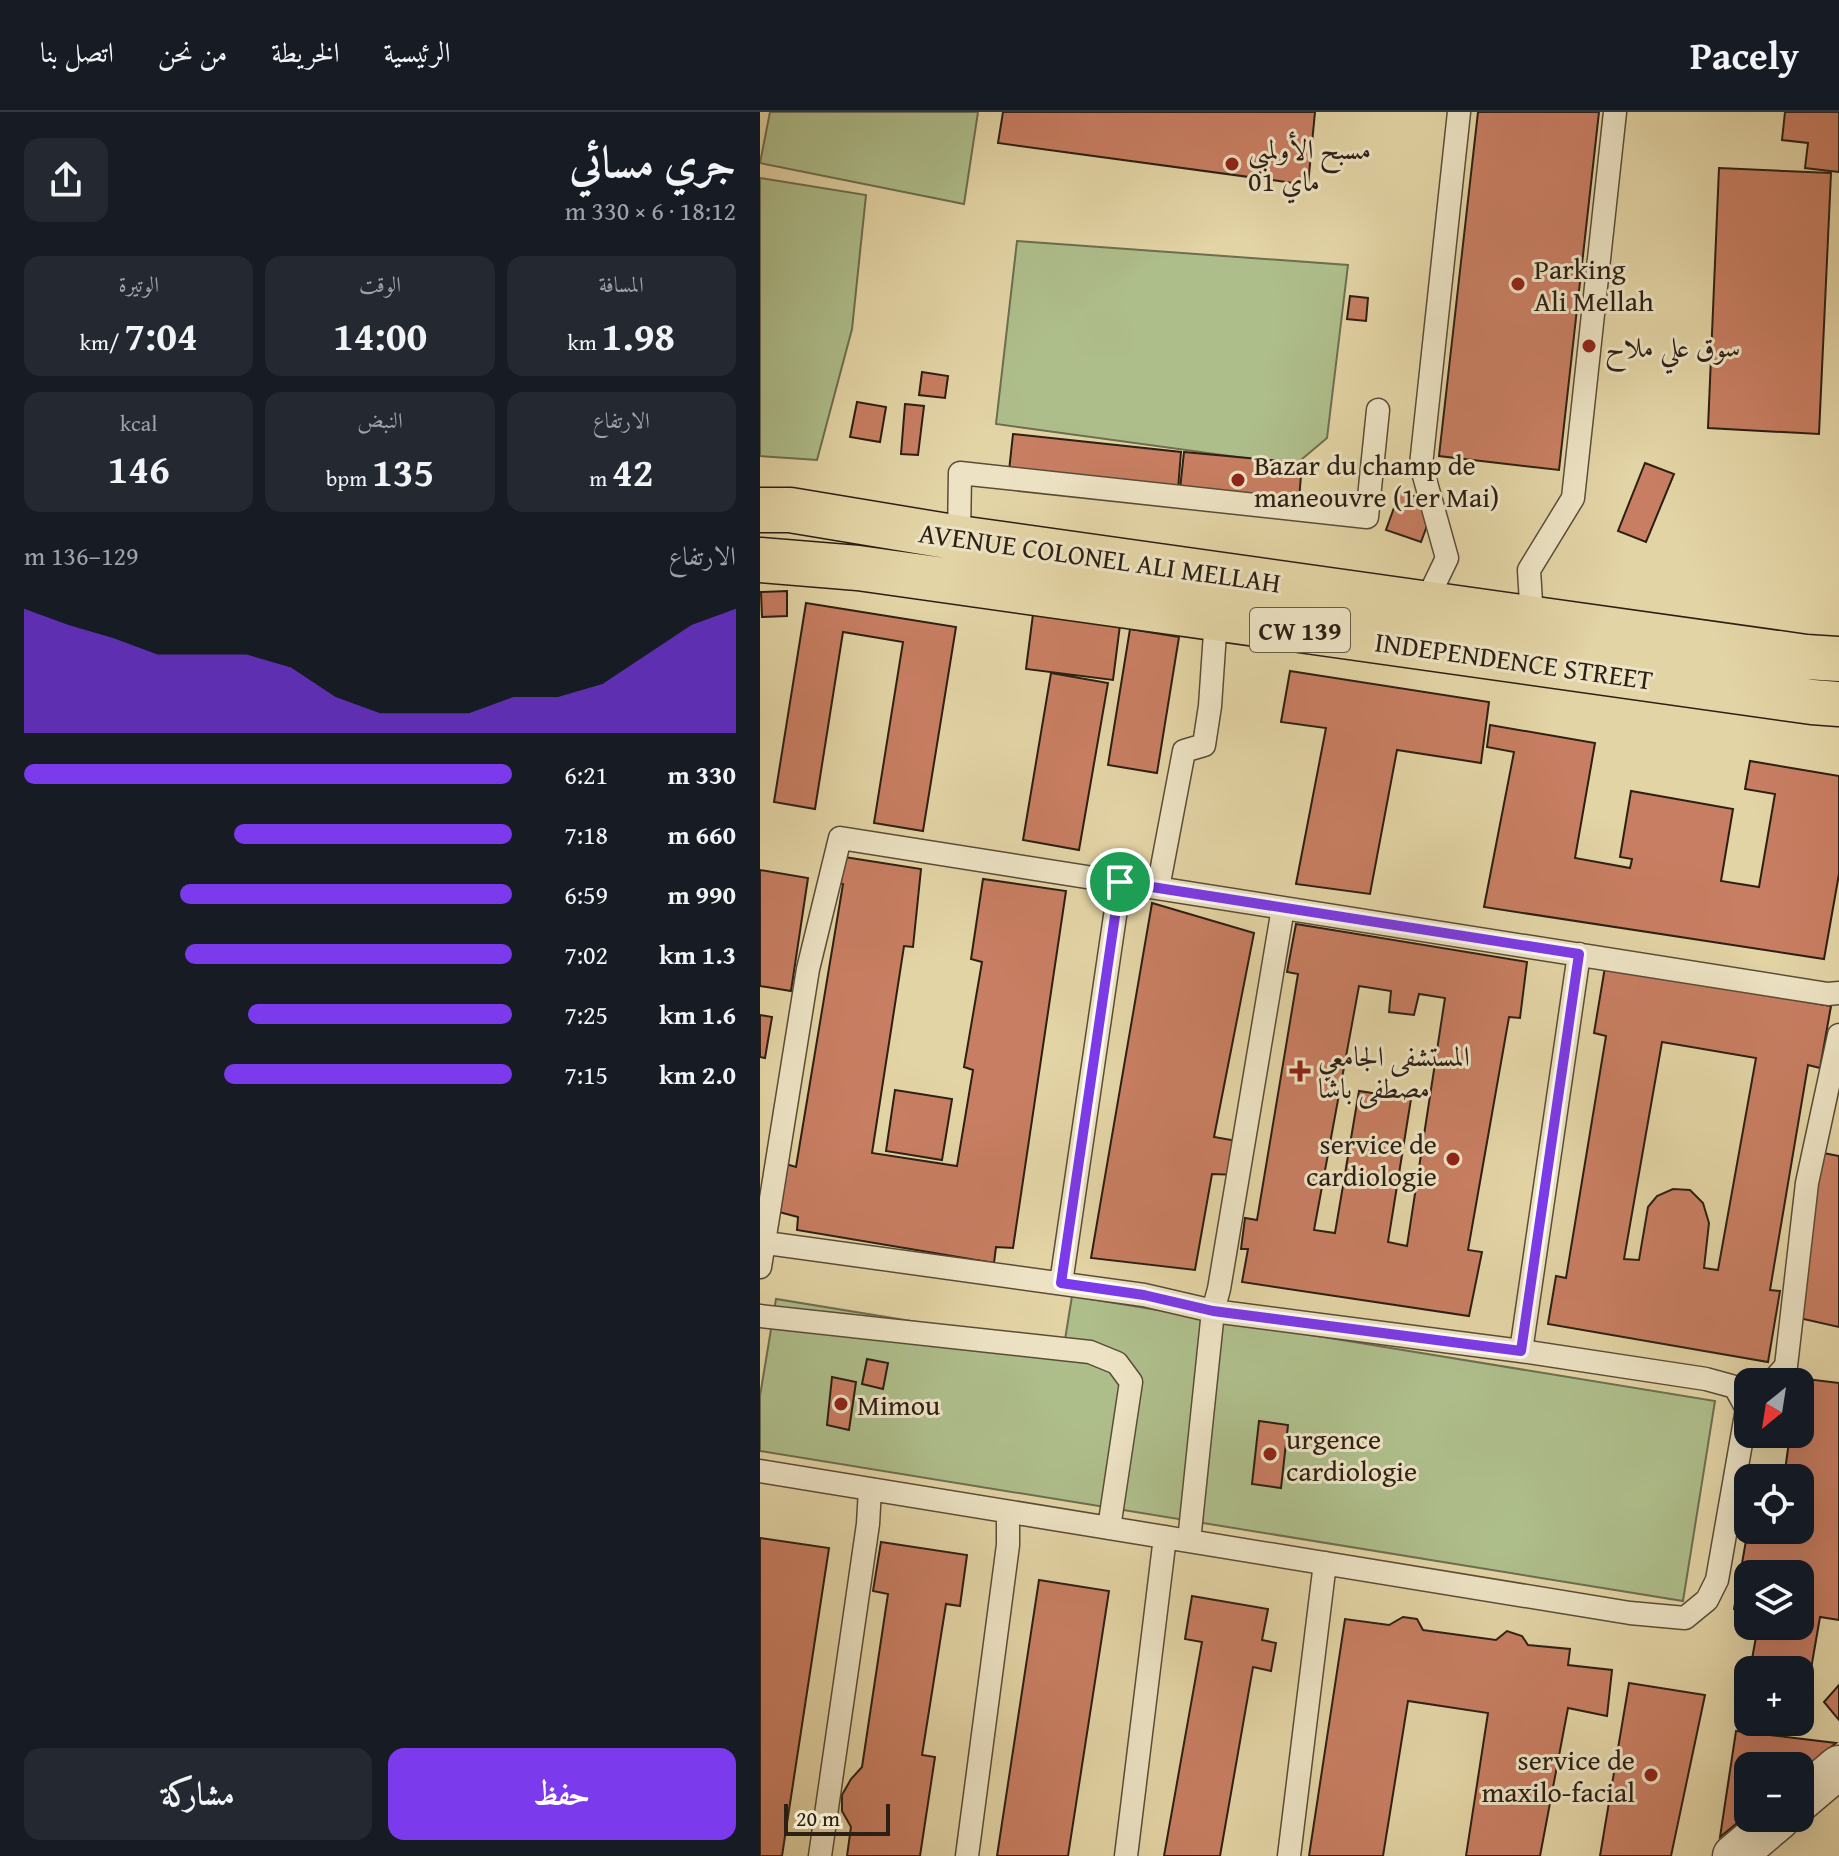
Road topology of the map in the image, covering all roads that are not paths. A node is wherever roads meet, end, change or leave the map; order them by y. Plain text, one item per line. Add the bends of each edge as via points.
1 (1459, 112) edge
2 (1615, 112) edge
3 (1378, 410) dead end
4 (775, 510) edge
5 (959, 538) junction
6 (760, 560) edge
7 (858, 568) junction
8 (760, 582) edge
9 (1425, 604) junction
10 (1216, 618) junction
11 (1532, 619) junction
12 (1839, 659) edge
13 (1839, 704) edge
14 (1120, 882) junction
15 (1158, 888) junction
16 (1283, 908) junction
17 (1579, 954) junction
18 (1839, 993) edge
19 (1839, 1035) edge
20 (762, 1242) edge
21 (760, 1267) edge
22 (1061, 1283) junction
23 (1213, 1311) junction
24 (760, 1316) edge
25 (1521, 1351) junction
26 (1784, 1368) edge
27 (1734, 1387) edge
28 (1741, 1448) edge
29 (760, 1471) edge
30 (870, 1489) junction
31 (1008, 1512) junction
32 (1109, 1528) junction
33 (1165, 1537) junction
34 (1189, 1541) junction
35 (1325, 1563) junction
36 (1839, 1767) edge
37 (1814, 1788) edge
38 (1762, 1832) edge
39 (820, 1856) edge
40 (967, 1856) edge
41 (1126, 1856) edge
42 (1289, 1856) edge
43 (1734, 1856) edge

1 - 9 lane via 1421,465 1447,558
2 - 11 lane via 1573,498 1529,570
3 - 5 lane via 1367,517 960,473
4 - 5 highway, AVENUE COLONEL ALI MELLAH / CW 139
5 - 9 highway, AVENUE COLONEL ALI MELLAH / CW 139
6 - 7 highway, INDEPENDENCE STREET / CW 139
7 - 8 lane
7 - 10 highway, INDEPENDENCE STREET / CW 139
9 - 11 highway, AVENUE COLONEL ALI MELLAH / CW 139
10 - 13 highway, INDEPENDENCE STREET / CW 139
10 - 15 lane via 1204,745 1184,751
11 - 12 highway, AVENUE COLONEL ALI MELLAH / CW 139
14 - 15 lane
14 - 20 lane via 840,838 808,969
14 - 22 lane
15 - 16 lane
16 - 17 lane
16 - 23 lane
17 - 18 lane
17 - 25 lane
19 - 26 lane via 1807,1183
20 - 21 lane
20 - 22 lane
22 - 23 lane
23 - 25 lane
23 - 34 lane
24 - 32 lane via 1090,1352 1117,1363 1131,1382
25 - 27 lane
28 - 35 lane via 1717,1580 1707,1600 1685,1618
29 - 30 lane
30 - 31 lane
30 - 39 lane
31 - 32 lane
31 - 40 lane
32 - 33 lane
33 - 34 lane
33 - 41 lane
34 - 35 lane
35 - 42 lane
36 - 37 street
38 - 43 street

